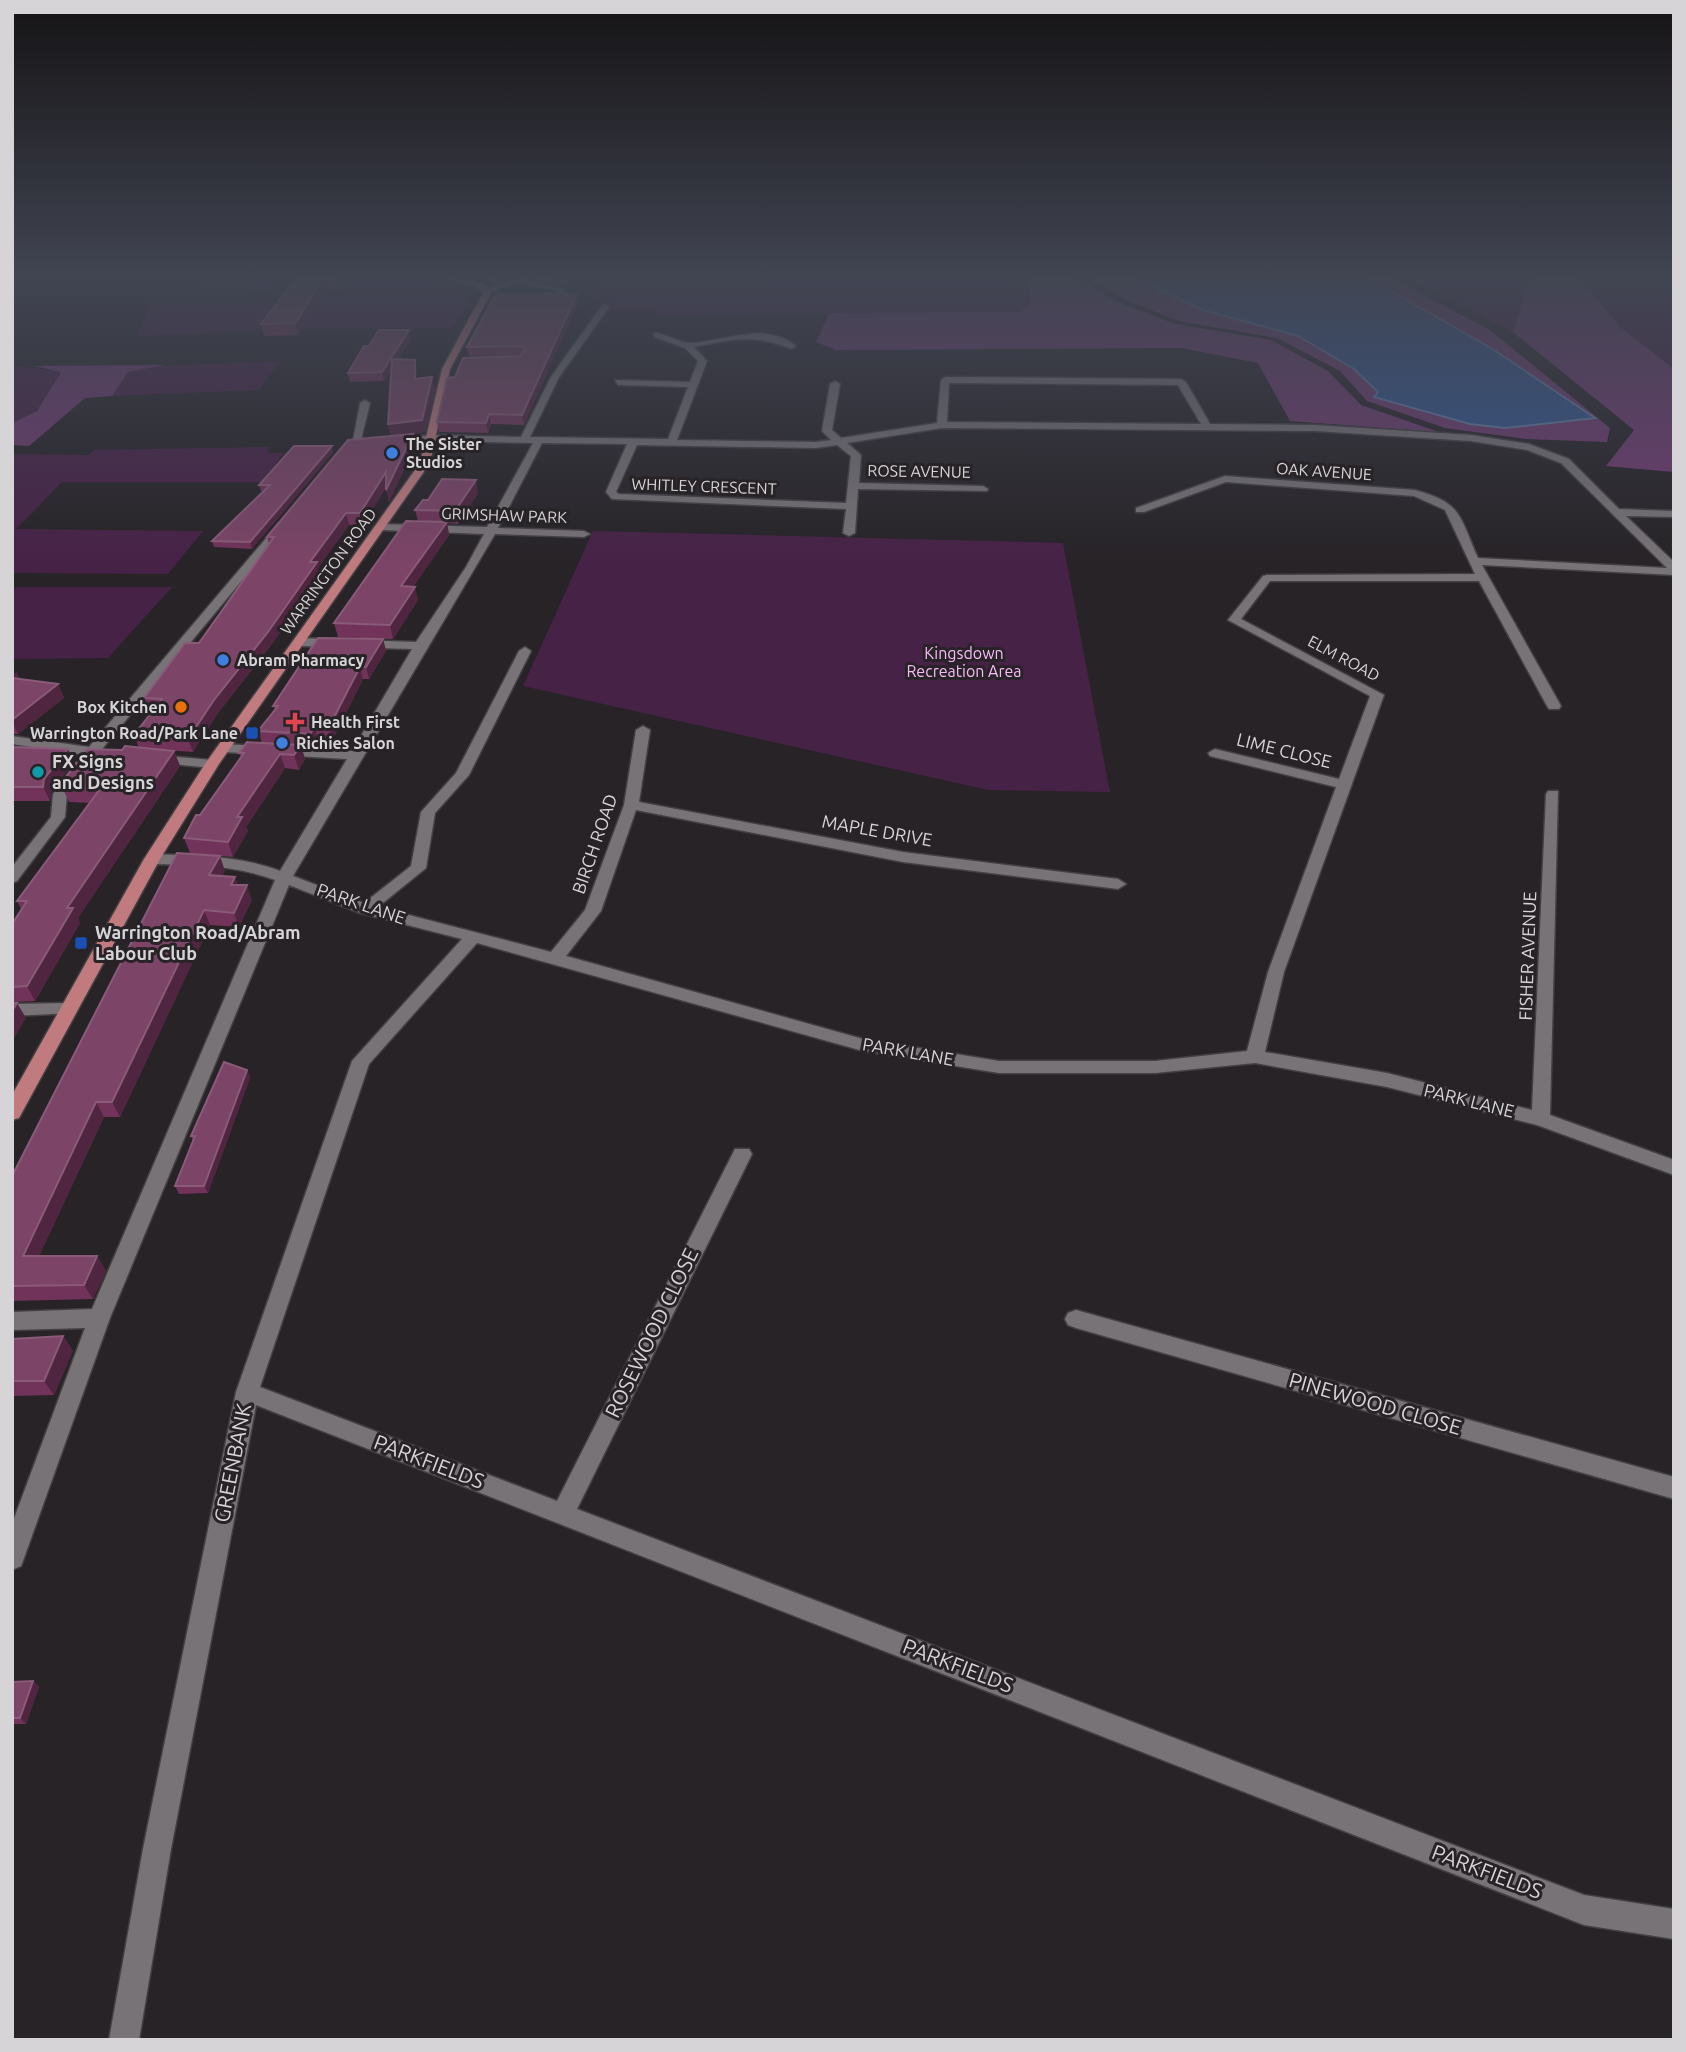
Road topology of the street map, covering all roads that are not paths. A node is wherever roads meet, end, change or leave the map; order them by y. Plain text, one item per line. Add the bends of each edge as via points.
1 (450, 373) edge
2 (558, 373) edge
3 (699, 373) edge
4 (618, 382) dead end
5 (835, 384) dead end
6 (695, 385) junction
7 (365, 403) dead end
8 (942, 425) junction
9 (1207, 427) junction
10 (433, 438) junction
11 (524, 440) junction
12 (539, 440) junction
13 (381, 442) edge
14 (368, 443) edge
15 (633, 443) junction
16 (671, 443) junction
17 (841, 443) junction
18 (855, 486) junction
19 (983, 489) dead end
20 (852, 506) junction
21 (1140, 510) dead end
22 (294, 511) edge
23 (1618, 512) junction
24 (1674, 514) edge
25 (381, 527) junction
26 (490, 530) junction
27 (849, 533) dead end
28 (584, 534) dead end
29 (1474, 561) junction
30 (1674, 570) edge
31 (1485, 577) junction
32 (299, 642) junction
33 (421, 646) junction
34 (525, 651) dead end
35 (1554, 706) dead end
36 (643, 730) dead end
37 (12, 740) edge
38 (223, 748) junction
39 (92, 752) junction
40 (1215, 753) dead end
41 (118, 755) edge
42 (357, 755) junction
43 (145, 758) edge
44 (212, 764) junction
45 (1344, 785) junction
46 (1553, 794) dead end
47 (631, 805) junction
48 (152, 859) junction
49 (285, 876) junction
50 (12, 878) edge
51 (1118, 884) dead end
52 (366, 909) junction
53 (472, 939) junction
54 (555, 958) junction
55 (68, 1009) junction
56 (12, 1010) edge
57 (1255, 1057) junction
58 (12, 1113) edge
59 (1541, 1119) junction
60 (742, 1154) dead end
61 (1674, 1168) edge
62 (99, 1318) junction
63 (1076, 1319) dead end
64 (12, 1321) edge
65 (247, 1392) junction
66 (1674, 1488) edge
67 (563, 1513) junction
68 (12, 1558) edge
69 (1674, 1924) edge
70 (124, 2040) edge

1 - 10 main road, WARRINGTON ROAD via 437,397
2 - 11 street
3 - 6 street
4 - 6 street
5 - 17 street via 827,431
6 - 16 street
7 - 14 street via 348,447
8 - 9 street
8 - 9 street via 945,380 1181,382
8 - 17 street
9 - 23 street via 1315,428 1529,447 1565,461
10 - 11 street
10 - 13 street
10 - 25 main road, WARRINGTON ROAD via 420,473
11 - 12 street
12 - 15 street
12 - 26 street
15 - 16 street
15 - 20 street, WHITLEY CRESCENT via 611,492 616,497
16 - 17 street
17 - 18 street via 856,455
18 - 19 street, ROSE AVENUE
18 - 20 street
20 - 27 street
21 - 29 street, OAK AVENUE via 1225,480 1415,494 1450,508
22 - 39 street
23 - 24 street
23 - 30 street
25 - 26 street, GRIMSHAW PARK
25 - 32 main road, WARRINGTON ROAD
26 - 28 street, GRIMSHAW PARK
26 - 33 street
29 - 30 street
29 - 31 street, OAK AVENUE
31 - 35 street, OAK AVENUE
31 - 45 street, ELM ROAD via 1267,578 1234,620 1377,695
32 - 33 street
32 - 38 main road, WARRINGTON ROAD
33 - 42 street
34 - 52 street via 462,775 428,812 418,868
36 - 47 street, BIRCH ROAD
37 - 39 street
38 - 42 street
38 - 44 main road, WARRINGTON ROAD
39 - 41 street
39 - 50 street via 60,794 58,817
40 - 45 street, LIME CLOSE
42 - 49 street
43 - 44 street
44 - 48 main road, WARRINGTON ROAD
45 - 57 street, ELM ROAD via 1276,972
46 - 59 street, FISHER AVENUE
47 - 51 street, MAPLE DRIVE via 903,857
47 - 54 street, BIRCH ROAD via 593,911
48 - 49 street, PARK LANE via 219,861
48 - 55 main road, WARRINGTON ROAD
49 - 52 street, PARK LANE
49 - 62 street
52 - 53 street, PARK LANE
53 - 54 street, PARK LANE
53 - 65 street, GREENBANK via 361,1061
54 - 57 street, PARK LANE via 863,1045 999,1068 1155,1068
55 - 56 street
55 - 58 main road, WARRINGTON ROAD
57 - 59 street, PARK LANE via 1387,1080
59 - 61 street, PARK LANE
60 - 67 street, ROSEWOOD CLOSE
62 - 64 street
62 - 68 street
63 - 66 street, PINEWOOD CLOSE
65 - 67 street, PARKFIELDS
65 - 70 street, GREENBANK
67 - 69 street, PARKFIELDS via 1584,1910

